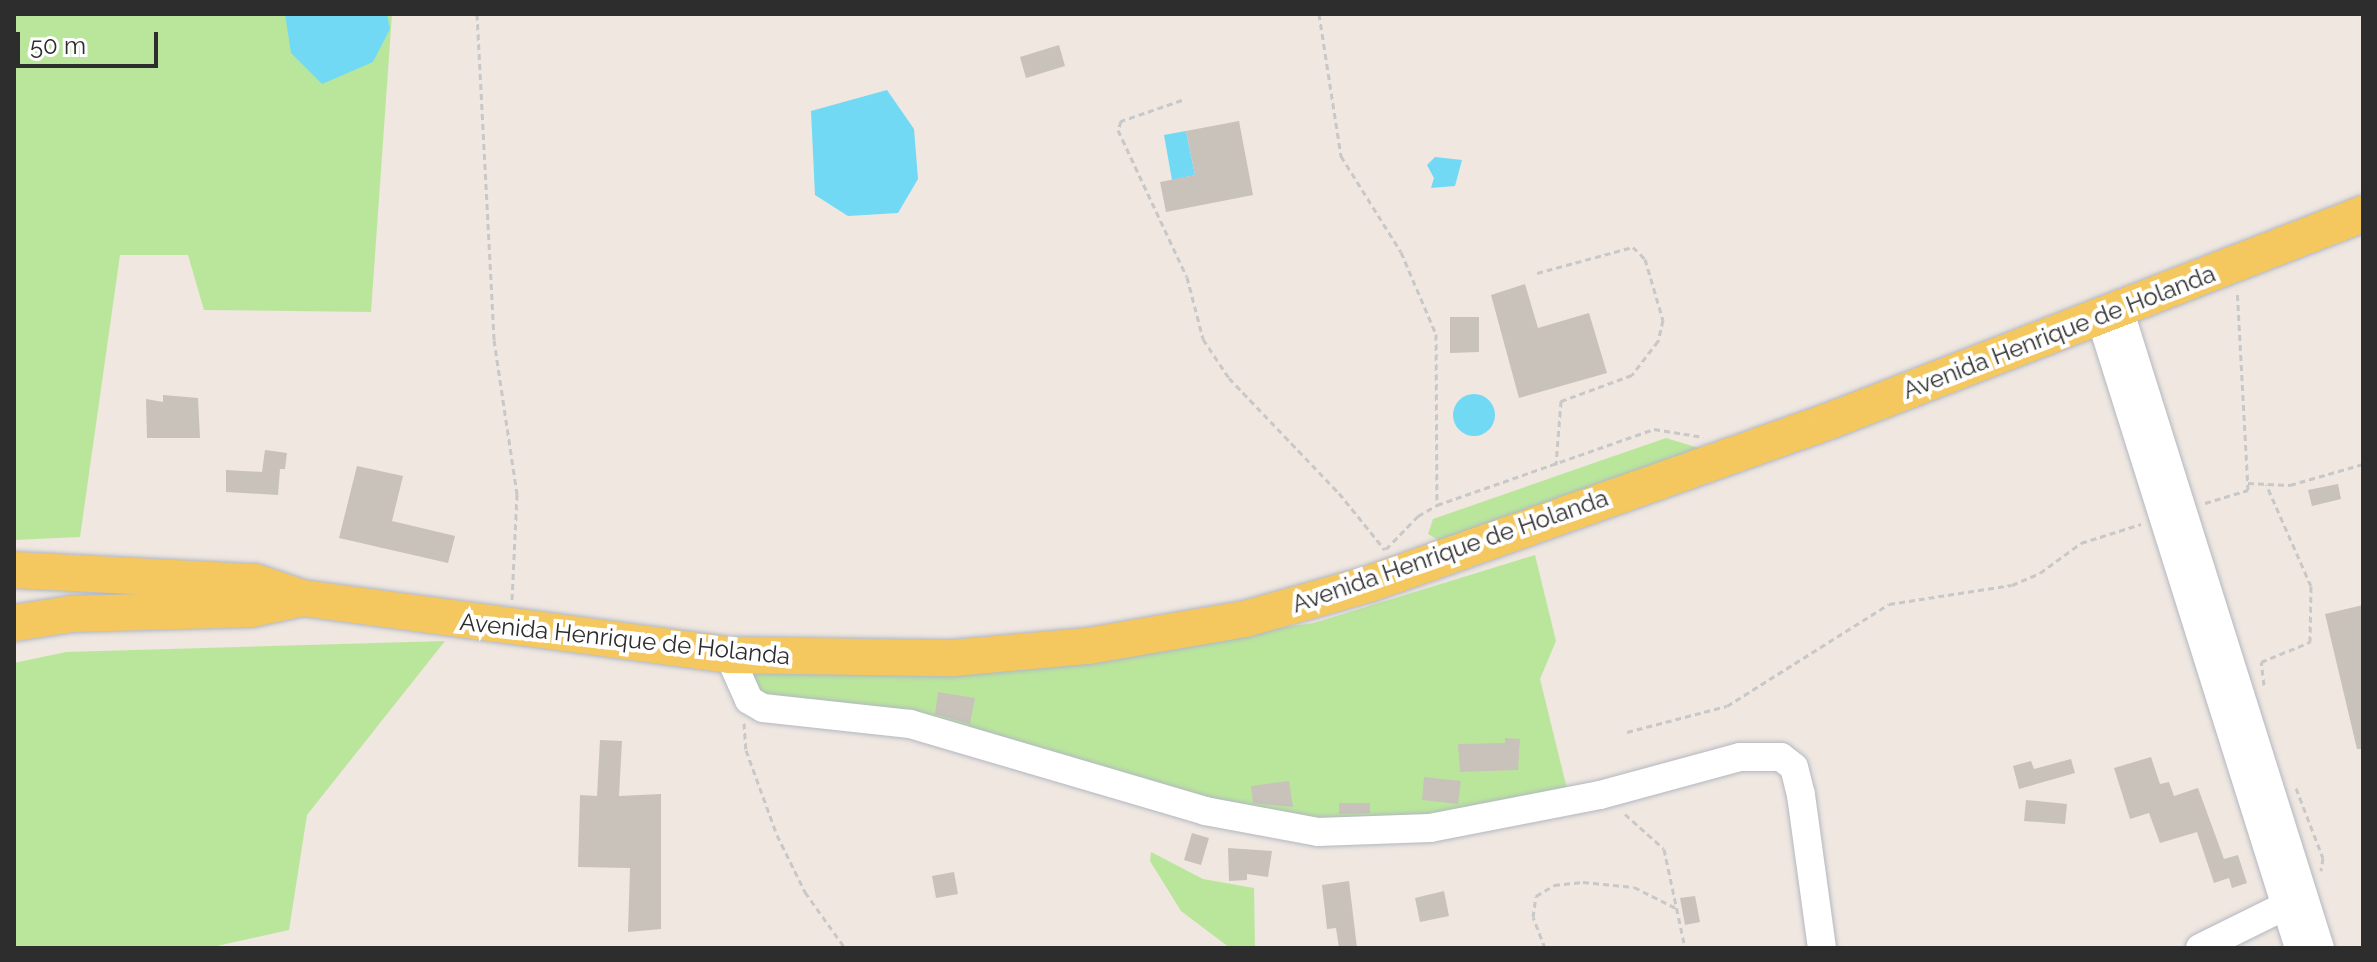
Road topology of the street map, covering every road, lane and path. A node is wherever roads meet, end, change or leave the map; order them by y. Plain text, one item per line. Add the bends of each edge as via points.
1 (477, 14) edge
2 (1319, 14) edge
3 (1182, 100) dead end
4 (2363, 214) edge
5 (2237, 263) junction
6 (1537, 273) dead end
7 (2110, 312) junction
8 (1736, 450) junction
9 (1556, 465) junction
10 (2363, 466) edge
11 (2248, 483) junction
12 (2266, 484) junction
13 (1437, 505) junction
14 (2174, 513) junction
15 (1379, 566) junction
16 (14, 570) edge
17 (302, 598) junction
18 (14, 623) edge
19 (510, 628) junction
20 (729, 655) junction
21 (2264, 688) dead end
22 (749, 700) junction
23 (1627, 732) dead end
24 (2289, 774) dead end
25 (1600, 795) junction
26 (2304, 893) junction
27 (1676, 908) junction
28 (845, 948) edge
29 (1545, 948) edge
30 (1685, 948) edge
31 (1822, 948) edge
32 (2200, 948) edge
33 (2299, 948) edge
34 (2320, 948) edge

1 - 19 path via 494,340 517,494
2 - 13 path via 1341,156 1401,252 1436,334
3 - 15 path via 1121,121 1118,130 1187,277 1203,339 1229,378 1339,493
4 - 5 main road, Avenida Henrique de Holanda
5 - 7 main road, Avenida Henrique de Holanda
5 - 11 path
6 - 9 path via 1633,247 1645,259 1663,320 1658,341 1632,375 1561,401
7 - 8 main road, Avenida Henrique de Holanda via 1832,420
7 - 14 street
8 - 9 path via 1687,430 1654,429
8 - 15 main road, Avenida Henrique de Holanda
9 - 13 path
10 - 12 path via 2290,485
11 - 12 path
11 - 14 path via 2248,490
12 - 21 path via 2311,586 2310,642 2261,662
13 - 15 path via 1418,516
14 - 23 path via 2081,543 2040,573 2012,585 1889,604 1727,706
14 - 26 street
15 - 20 main road, Avenida Henrique de Holanda via 1245,619 1088,646 953,658
16 - 17 main road via 255,582
17 - 18 main road via 252,609 71,614
17 - 19 main road, Avenida Henrique de Holanda
19 - 20 main road, Avenida Henrique de Holanda
20 - 22 street
22 - 25 street via 791,714 845,714 910,724 1205,811 1318,832 1430,828
22 - 28 path via 743,731 757,785 805,892
24 - 26 path via 2323,858
25 - 27 path via 1664,849
25 - 31 street via 1740,757 1781,757 1794,767 1801,795
26 - 32 street
26 - 33 street
26 - 34 street
27 - 29 path via 1634,887 1554,885 1536,896 1533,917
27 - 30 path

